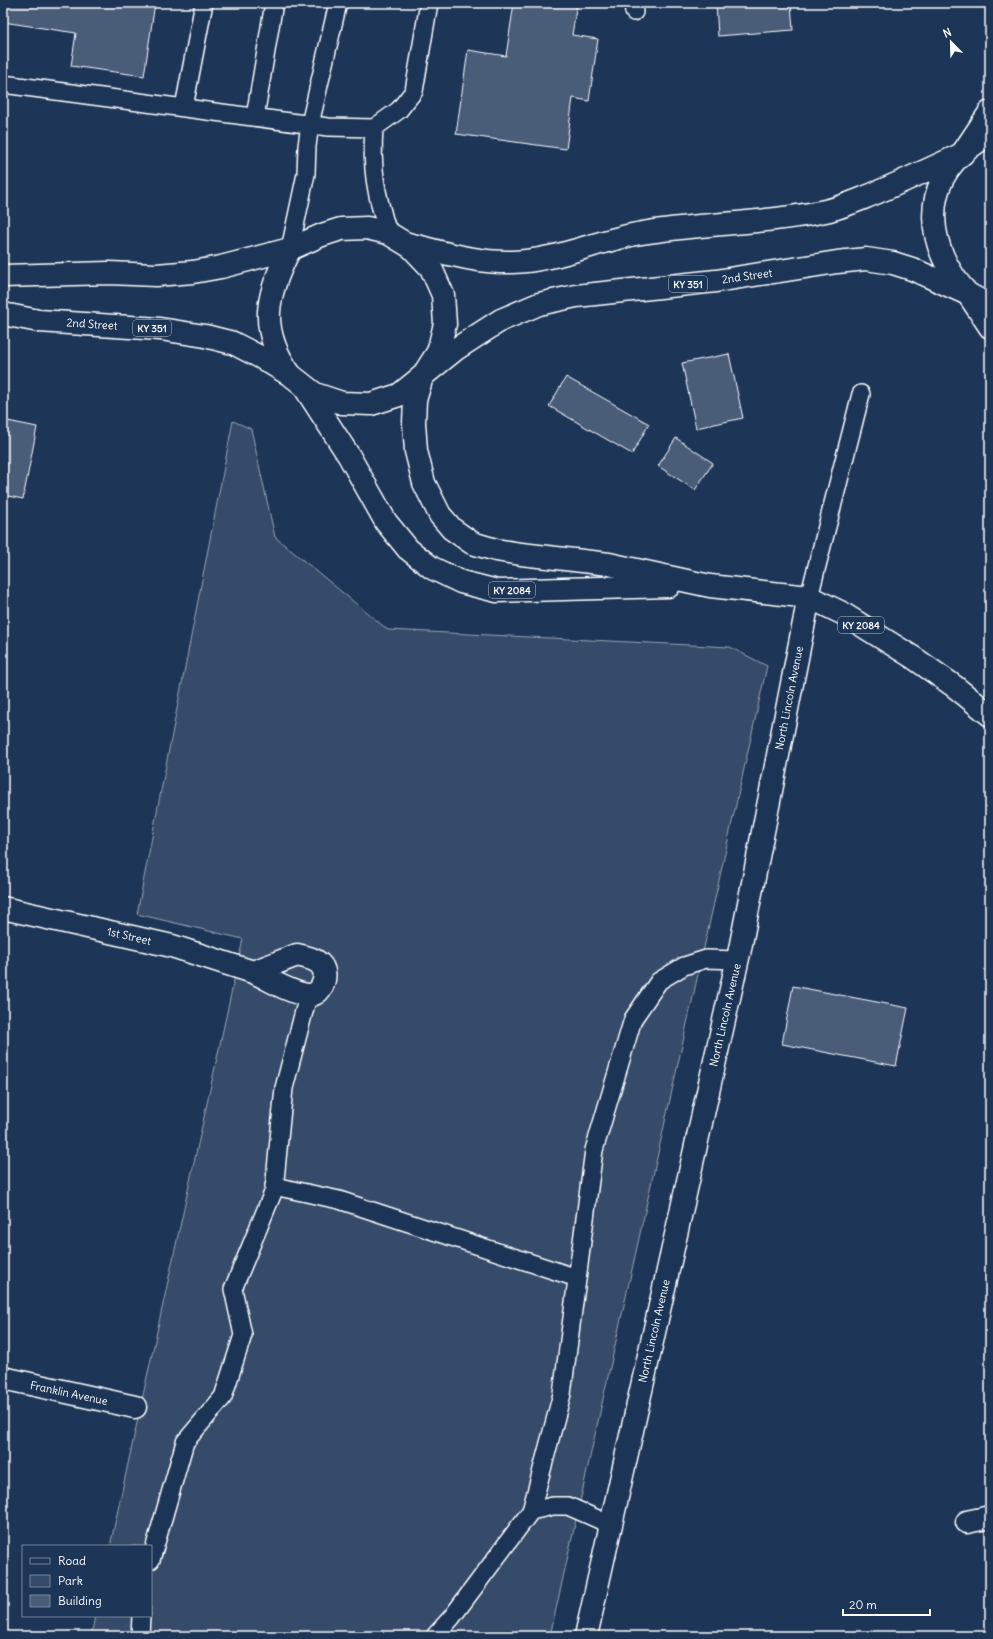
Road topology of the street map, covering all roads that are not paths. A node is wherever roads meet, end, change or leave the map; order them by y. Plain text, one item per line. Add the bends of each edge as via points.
1 (204, 3) edge
2 (274, 3) edge
3 (338, 3) edge
4 (429, 3) edge
5 (3, 84) edge
6 (184, 107) junction
7 (990, 112) edge
8 (255, 117) junction
9 (310, 124) junction
10 (374, 128) junction
11 (990, 135) edge
12 (962, 154) junction
13 (397, 238) junction
14 (290, 249) junction
15 (3, 276) edge
16 (968, 294) junction
17 (990, 306) edge
18 (3, 314) edge
19 (990, 327) edge
20 (422, 377) junction
21 (297, 380) junction
22 (861, 394) dead end
23 (710, 586) junction
24 (809, 597) junction
25 (990, 715) edge
26 (3, 908) edge
27 (737, 960) junction
28 (253, 972) junction
29 (308, 996) junction
30 (274, 1186) junction
31 (577, 1278) junction
32 (3, 1378) edge
33 (135, 1407) dead end
34 (532, 1511) junction
35 (990, 1516) edge
36 (967, 1522) dead end
37 (612, 1525) junction
38 (152, 1557) edge
39 (141, 1617) edge
40 (140, 1636) edge
41 (435, 1636) edge
42 (586, 1636) edge

1 - 6 lane
2 - 8 lane
3 - 9 lane
4 - 10 lane via 414,91 399,110
5 - 6 lane
6 - 8 lane
7 - 12 main road
8 - 9 lane
9 - 10 lane
9 - 14 lane via 306,174
10 - 13 lane via 372,152 379,202
11 - 12 main road, 2nd Street
12 - 13 main road, 2nd Street via 908,179 827,211 777,220 641,233 552,257 513,262 484,262
12 - 16 main road, 2nd Street via 942,178 935,201 934,220 945,263
13 - 14 main road, 2nd Street via 368,228 341,229
13 - 20 main road, 2nd Street via 411,247 431,268 443,295 445,324 438,352
14 - 15 main road, 2nd Street via 193,272 156,275
14 - 21 main road, 2nd Street via 278,272 269,302 268,316 276,352
16 - 17 main road, 2nd Street / KY 351
16 - 19 main road
16 - 20 main road, 2nd Street / KY 351 via 912,269 866,259 716,281 576,296 539,304 500,320 456,349
18 - 21 main road, 2nd Street / KY 351 via 39,321 160,329 205,336 233,343
20 - 21 main road, 2nd Street / KY 351 via 399,394 371,404 342,403 315,394
20 - 23 main road, KY 2084 via 414,400 416,452 424,483 440,515 452,529 472,543 496,550 609,564
21 - 23 main road, KY 2084 via 349,456 386,522 408,549 432,568 461,582 497,591
22 - 24 lane, North Lincoln Avenue
23 - 24 main road, KY 2084
24 - 25 main road, KY 2084 via 842,613 914,658
24 - 27 main road, North Lincoln Avenue
26 - 28 main road, 1st Street via 172,946
27 - 31 lane via 706,959 684,966 659,981 633,1019 594,1150
27 - 37 main road, North Lincoln Avenue
28 - 29 main road, 1st Street
28 - 29 main road via 297,955 314,960 321,965 325,975 324,984 317,993
29 - 30 lane via 284,1088
30 - 31 lane via 339,1200
30 - 38 lane via 234,1289 243,1335 223,1397 185,1442
31 - 34 lane via 562,1394
32 - 33 main road, Franklin Avenue
34 - 37 lane via 553,1506 568,1506
34 - 41 lane
35 - 36 main road
37 - 42 main road, North Lincoln Avenue
39 - 40 lane

